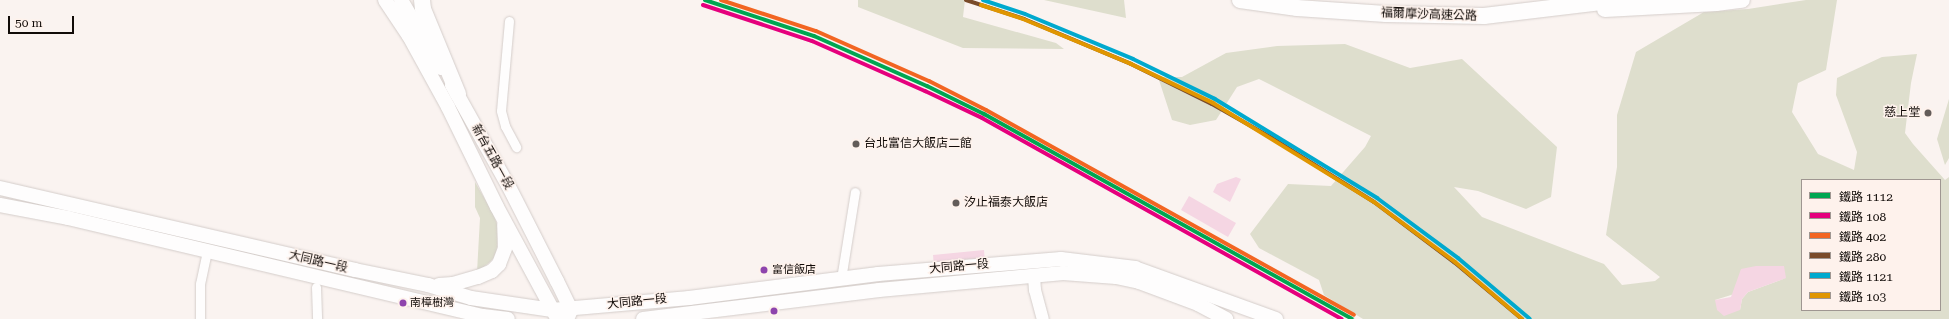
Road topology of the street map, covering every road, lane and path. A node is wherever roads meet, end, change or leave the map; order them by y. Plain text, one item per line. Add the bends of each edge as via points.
1 (386, 0) edge
2 (400, 0) edge
3 (422, 0) edge
4 (1240, 0) edge
5 (1618, 0) edge
6 (1742, 0) edge
7 (1508, 14) junction
8 (509, 21) dead end
9 (458, 94) junction
10 (516, 147) dead end
11 (0, 188) edge
12 (855, 192) dead end
13 (71, 204) junction
14 (0, 205) edge
15 (68, 218) junction
16 (504, 221) junction
17 (207, 251) junction
18 (1031, 261) junction
19 (334, 265) junction
20 (1034, 276) junction
21 (841, 279) junction
22 (334, 281) junction
23 (428, 285) junction
24 (316, 287) dead end
25 (569, 314) edge
26 (555, 315) edge
27 (483, 317) edge
28 (200, 319) edge
29 (317, 319) edge
30 (508, 319) edge
31 (643, 319) edge
32 (1043, 319) edge
33 (1226, 319) edge
34 (1276, 319) edge

1 - 16 main road, 新台五路一段 via 448,107
2 - 9 main road, 新台五路一段
3 - 9 highway via 423,9
4 - 7 highway, 福爾摩沙高速公路 via 1296,8 1386,14
5 - 7 highway, 福爾摩沙高速公路
6 - 7 highway
8 - 10 street via 501,112
9 - 25 main road, 新台五路一段 via 508,185
11 - 13 main road, 大同路一段
12 - 21 street
13 - 15 main road
13 - 19 main road, 大同路一段
14 - 15 main road, 大同路一段
15 - 17 main road, 大同路一段
16 - 23 main road via 505,248 499,264 492,271 453,284
16 - 26 main road, 新台五路一段
17 - 22 main road, 大同路一段
17 - 28 street via 200,284
18 - 20 street
18 - 21 main road, 大同路一段
18 - 34 main road, 大同路一段 via 1061,259 1135,268
19 - 22 street
19 - 23 main road, 大同路一段
20 - 31 main road, 大同路一段 via 878,290
20 - 32 street
20 - 33 main road, 大同路一段 via 1063,273 1116,277 1139,282 1198,304
21 - 25 main road, 大同路一段
22 - 27 main road, 大同路一段
23 - 26 main road, 大同路一段 via 471,298
24 - 29 street
25 - 26 main road, 大同路一段
27 - 30 main road, 大同路一段

